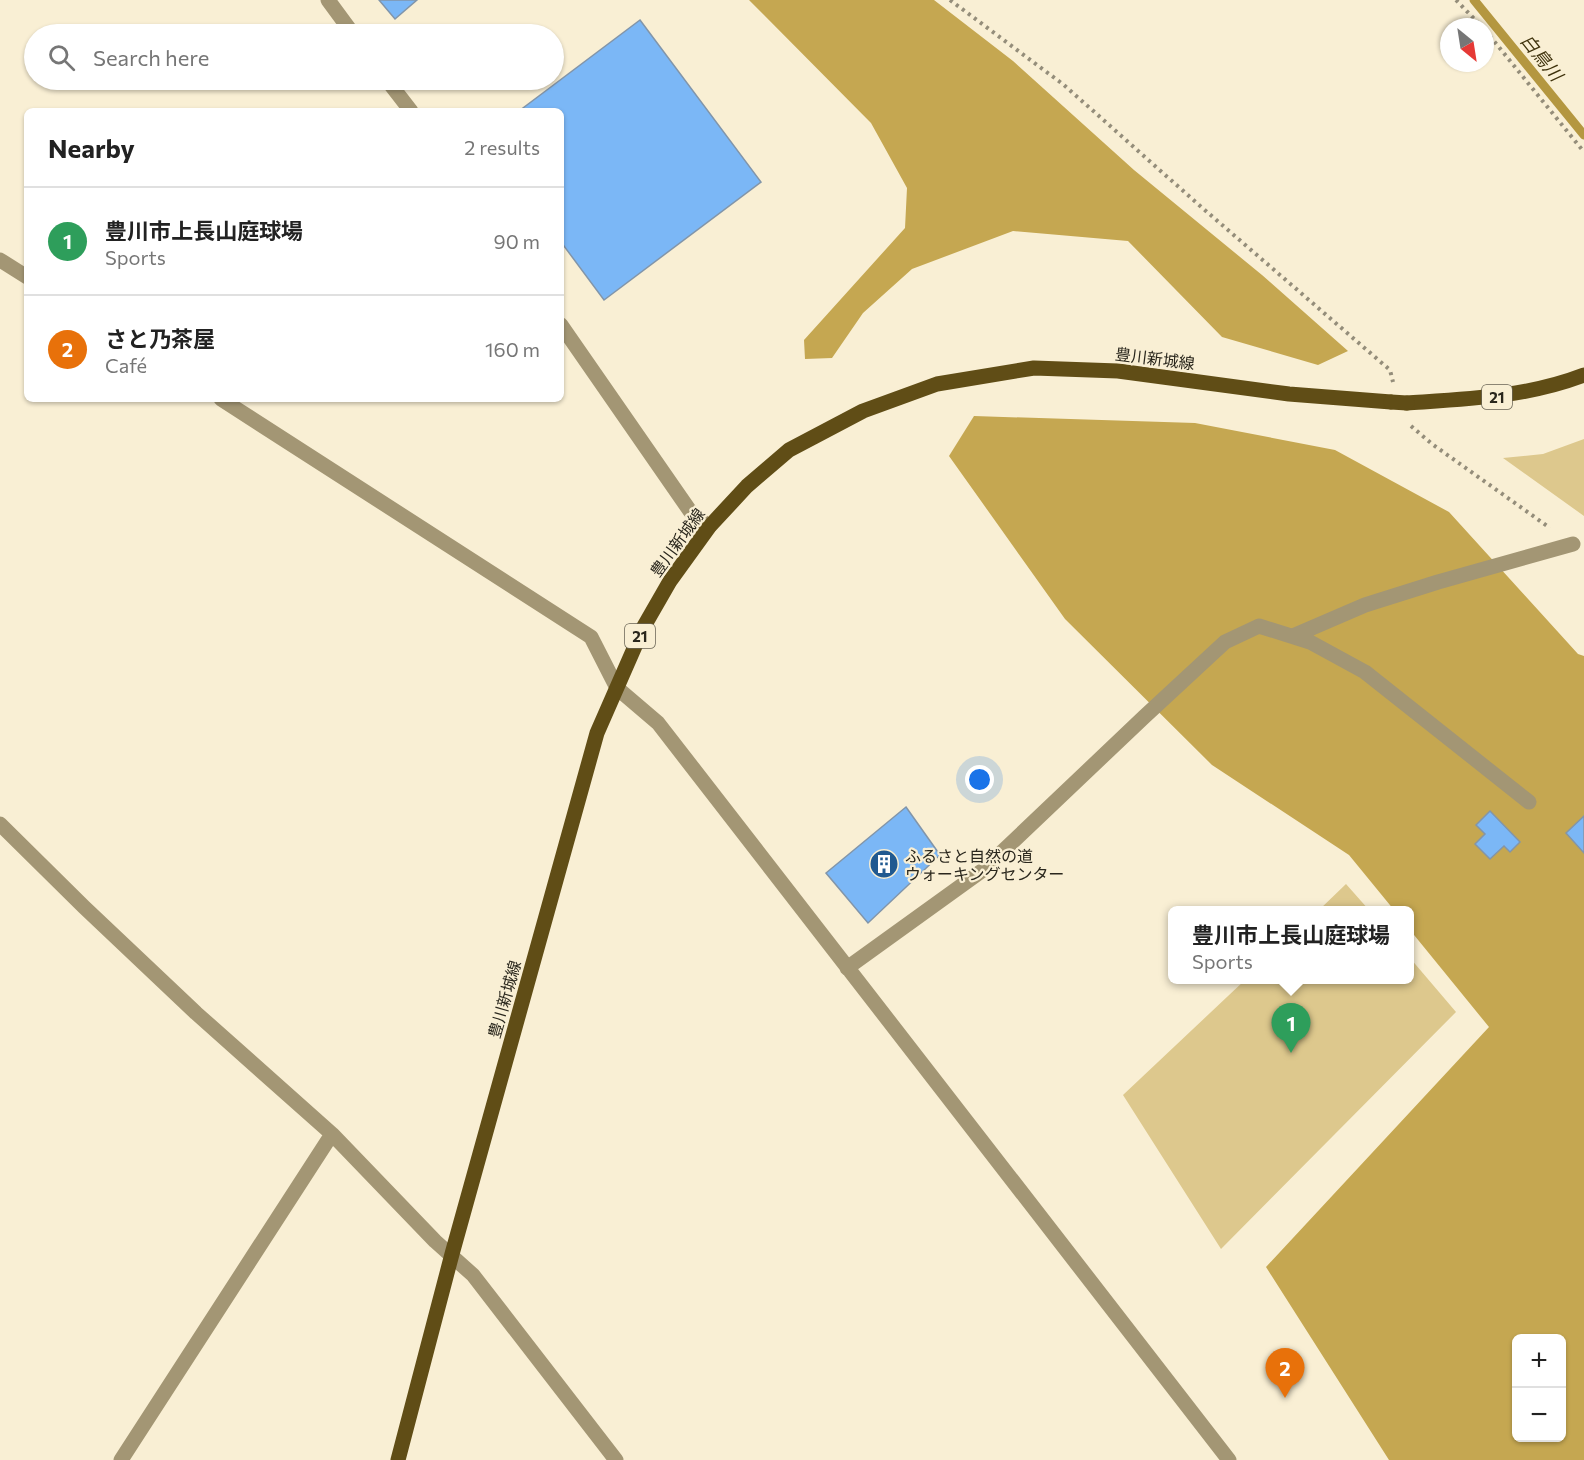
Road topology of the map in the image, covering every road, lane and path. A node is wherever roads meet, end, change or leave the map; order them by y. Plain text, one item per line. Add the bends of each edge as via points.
1 (328, 0) edge
2 (950, 0) edge
3 (1456, 0) edge
4 (1474, 18) edge
5 (346, 24) edge
6 (1494, 40) edge
7 (395, 90) edge
8 (409, 108) edge
9 (1584, 152) edge
10 (0, 260) edge
11 (24, 275) edge
12 (564, 329) edge
13 (1584, 375) edge
14 (1393, 395) junction
15 (226, 402) edge
16 (1409, 424) dead end
17 (709, 527) junction
18 (1573, 544) joint
19 (1293, 636) junction
20 (617, 688) junction
21 (1529, 802) dead end
22 (0, 824) edge
23 (847, 968) junction
24 (332, 1134) junction
25 (452, 1254) junction
26 (121, 1460) edge
27 (398, 1460) edge
28 (616, 1460) edge
29 (1229, 1460) edge

1 - 5 street
2 - 14 path via 1064,85 1390,370
3 - 4 path
6 - 9 path
7 - 8 street
10 - 11 street
12 - 17 street via 690,511
13 - 14 main road, 豊川新城線 / 21, bridge via 1555,386 1491,398 1407,403
14 - 17 main road, 豊川新城線 / 21 via 1289,394 1118,370 1034,369 937,384 863,411 789,450 747,486
15 - 20 street via 591,637
16 - 18 path
17 - 20 main road, 豊川新城線 / 21 via 670,581 643,628
18 - 19 street via 1386,598
19 - 21 street via 1365,672
19 - 23 street via 1259,626 1225,642 983,870
20 - 23 street via 658,723
20 - 25 main road, 豊川新城線 / 21 via 597,733
22 - 24 street via 196,1013
23 - 29 street
24 - 25 street
24 - 26 street
25 - 27 main road, 豊川新城線 / 21
25 - 28 street via 473,1275

